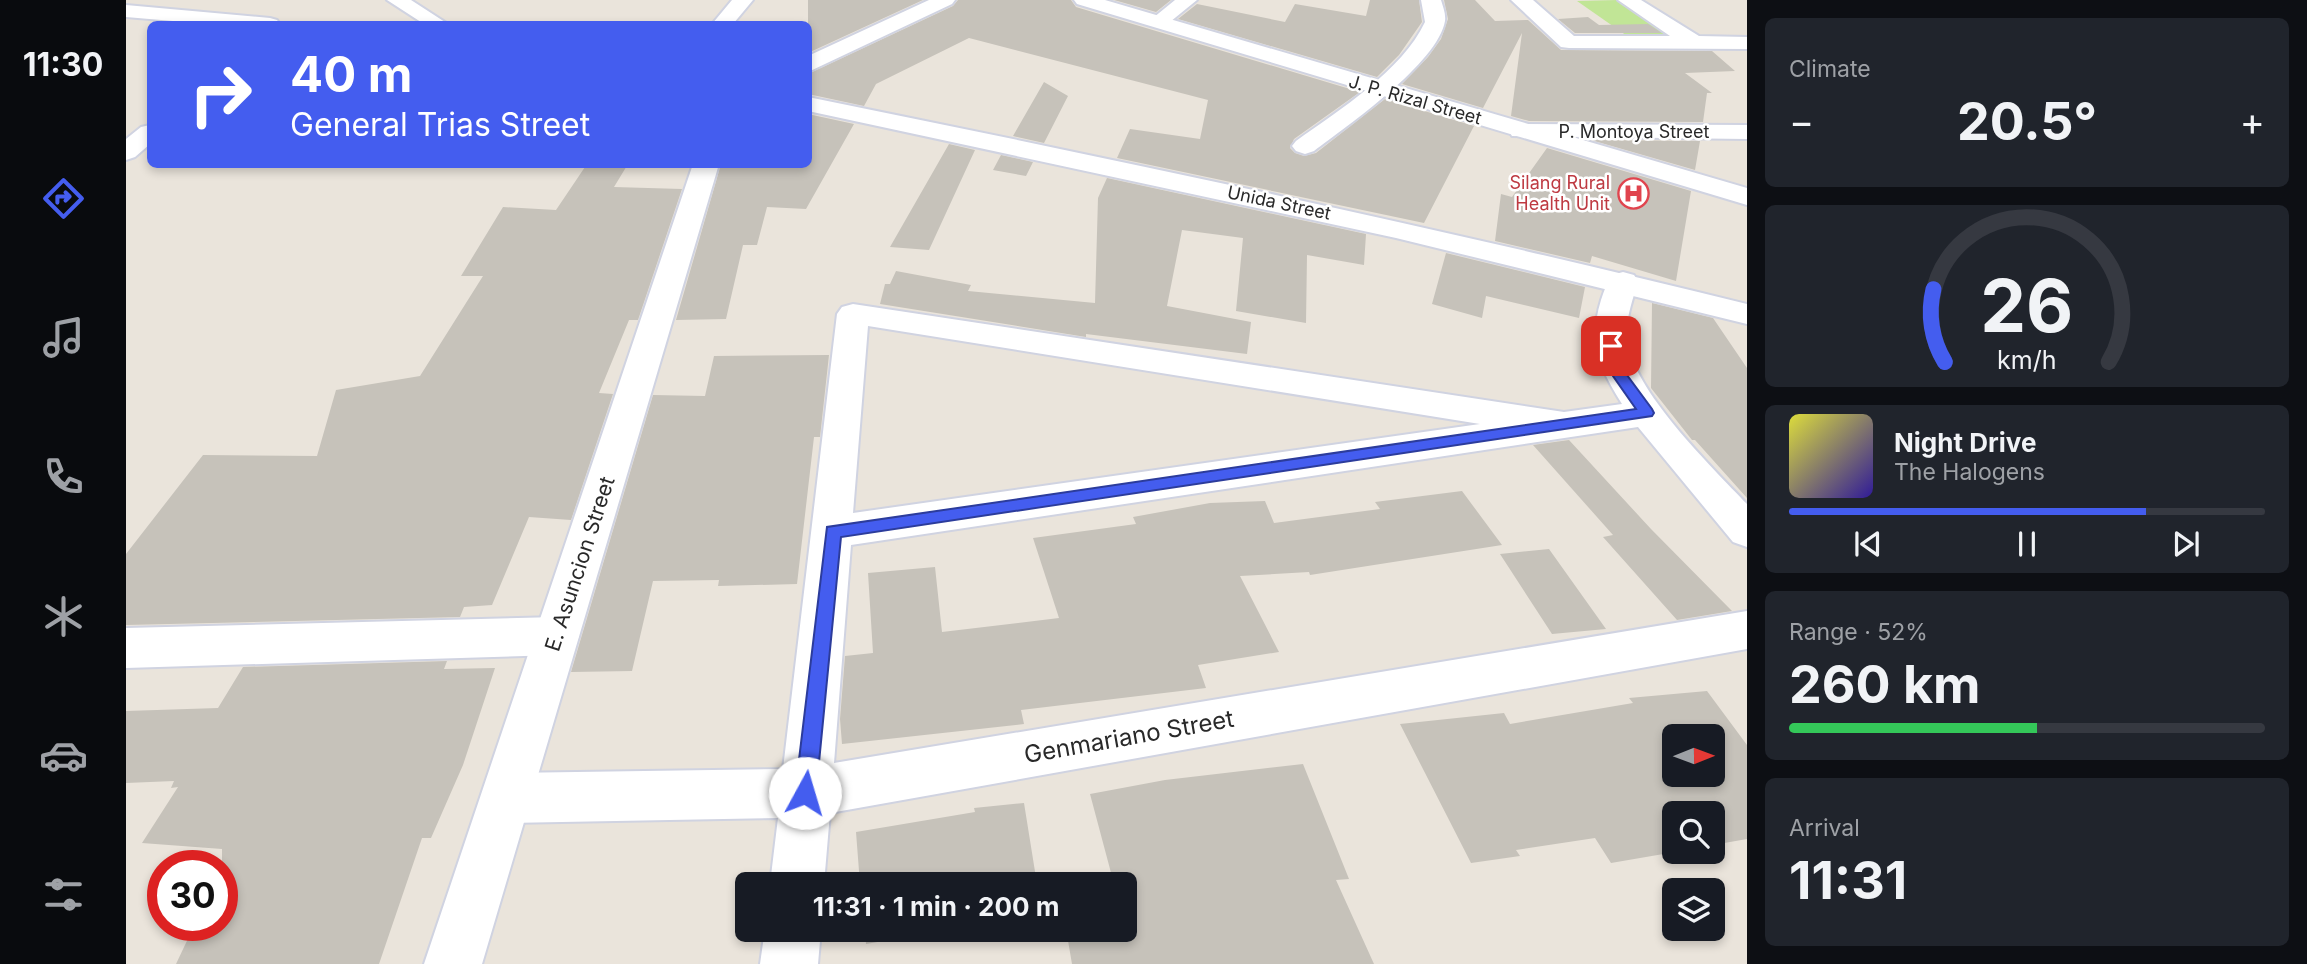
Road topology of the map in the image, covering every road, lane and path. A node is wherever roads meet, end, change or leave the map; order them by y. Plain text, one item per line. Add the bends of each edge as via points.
1 (397, 0) edge
2 (743, 0) edge
3 (945, 0) edge
4 (1084, 0) edge
5 (1187, 0) edge
6 (1431, 0) edge
7 (1521, 0) edge
8 (1628, 0) edge
9 (126, 11) edge
10 (147, 12) junction
11 (239, 21) edge
12 (433, 21) edge
13 (725, 21) edge
14 (1158, 22) junction
15 (126, 24) edge
16 (1747, 43) edge
17 (1696, 44) junction
18 (812, 63) edge
19 (1381, 90) junction
20 (812, 105) edge
21 (1521, 131) junction
22 (1747, 132) edge
23 (147, 134) edge
24 (1305, 146) dead end
25 (126, 152) edge
26 (705, 168) edge
27 (1747, 197) edge
28 (1623, 281) junction
29 (1747, 314) edge
30 (1647, 413) junction
31 (1564, 425) junction
32 (833, 531) junction
33 (1747, 531) edge
34 (1747, 631) edge
35 (557, 636) junction
36 (126, 648) edge
37 (805, 793) junction
38 (506, 798) junction
39 (798, 872) edge
40 (792, 942) edge
41 (453, 964) edge
42 (789, 964) edge

1 - 12 street
2 - 13 street
3 - 18 street
4 - 14 street, J. P. Rizal Street
5 - 14 street
6 - 19 street via 1435,22 1428,37
7 - 17 street via 1569,42
8 - 17 street
9 - 10 street
10 - 11 street
10 - 15 street
14 - 19 street, J. P. Rizal Street
16 - 17 street
19 - 21 street, J. P. Rizal Street
19 - 24 street
20 - 28 street, Unida Street
21 - 22 street, P. Montoya Street
21 - 27 street, J. P. Rizal Street
23 - 25 street
26 - 35 street, E. Asuncion Street
28 - 29 street, Unida Street
28 - 30 street via 1610,322 1611,346 1620,376
30 - 31 street
30 - 33 street
31 - 32 street
31 - 32 street via 853,314
32 - 37 street
34 - 37 street, Genmariano Street
35 - 36 street
35 - 38 street, E. Asuncion Street
37 - 38 street, Genmariano Street
37 - 39 street
38 - 41 street, E. Asuncion Street
40 - 42 street

